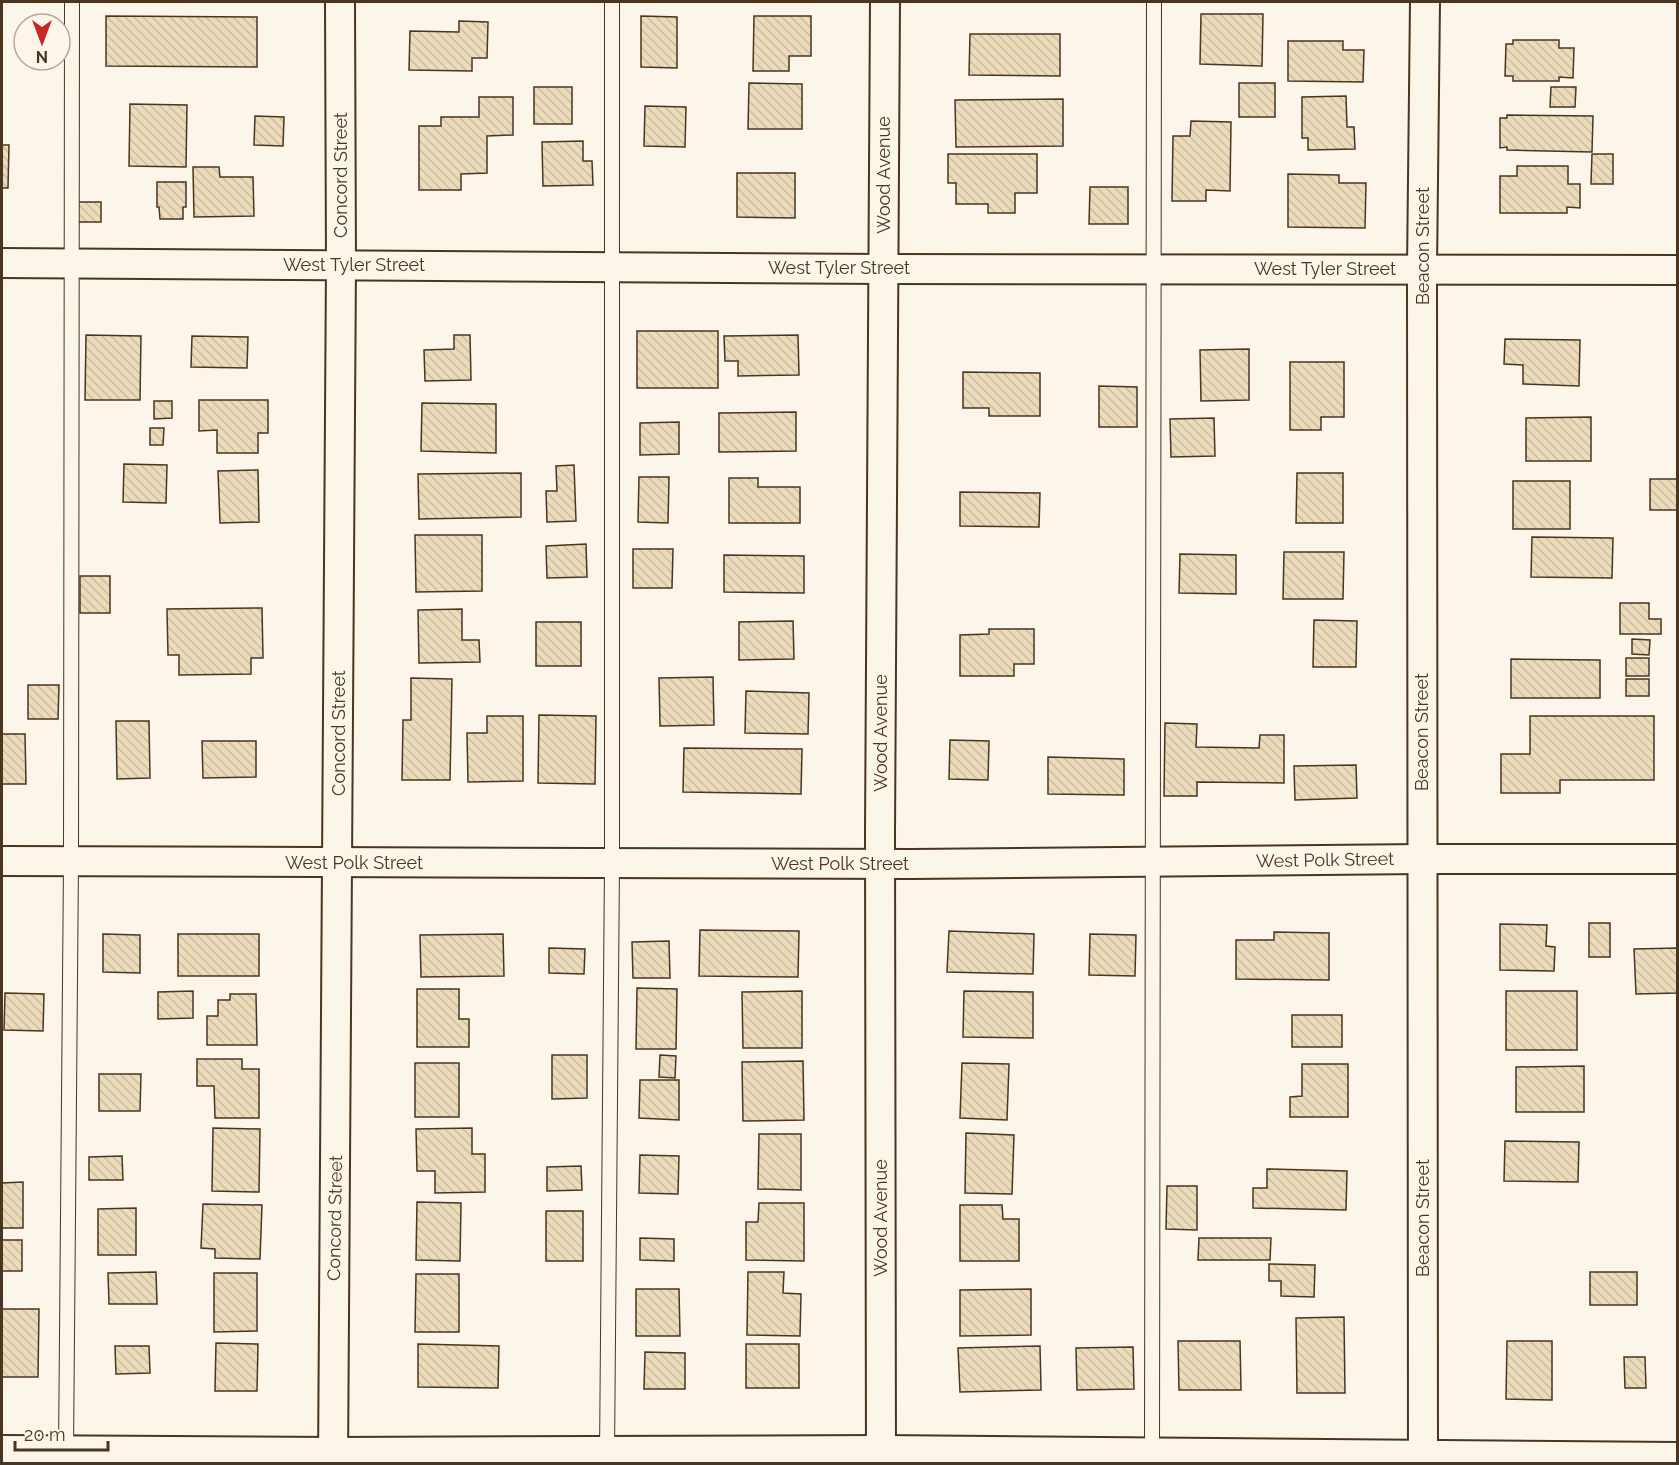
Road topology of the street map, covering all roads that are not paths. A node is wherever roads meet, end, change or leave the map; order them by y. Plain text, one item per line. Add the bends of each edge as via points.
1 (72, 2) edge
2 (340, 2) edge
3 (612, 2) edge
4 (885, 2) edge
5 (1154, 2) edge
6 (1425, 2) edge
7 (2, 263) edge
8 (70, 263) junction
9 (341, 264) junction
10 (612, 267) junction
11 (884, 269) junction
12 (1153, 269) junction
13 (1422, 269) junction
14 (1677, 270) edge
15 (1422, 859) junction
16 (1677, 859) edge
17 (2, 861) edge
18 (71, 862) junction
19 (1153, 862) junction
20 (339, 863) junction
21 (612, 864) junction
22 (880, 864) junction
23 (2, 1450) edge
24 (66, 1457) edge
25 (607, 1457) edge
26 (881, 1457) edge
27 (1677, 1457) edge
28 (333, 1458) edge
29 (1152, 1458) edge
30 (1423, 1460) edge

1 - 8 lane
2 - 9 street, Concord Street
3 - 10 lane
4 - 11 street, Wood Avenue
5 - 12 lane
6 - 13 street, Beacon Street
7 - 8 street, West Tyler Street
8 - 9 street, West Tyler Street
8 - 18 lane
9 - 10 street, West Tyler Street
9 - 20 street, Concord Street
10 - 11 street, West Tyler Street
10 - 21 lane
11 - 12 street, West Tyler Street
11 - 22 street, Wood Avenue
12 - 13 street, West Tyler Street
12 - 19 lane
13 - 14 street, West Tyler Street
13 - 15 street, Beacon Street
15 - 16 street, West Polk Street
15 - 19 street, West Polk Street
15 - 30 street, Beacon Street
17 - 18 street, West Polk Street
18 - 20 street, West Polk Street
18 - 24 lane
19 - 22 street, West Polk Street
19 - 29 lane
20 - 21 street, West Polk Street
20 - 28 street, Concord Street
21 - 22 street, West Polk Street
21 - 25 lane
22 - 26 street, Wood Avenue
23 - 24 street
24 - 28 street
25 - 26 street
25 - 28 street
26 - 29 street
27 - 30 street
29 - 30 street

